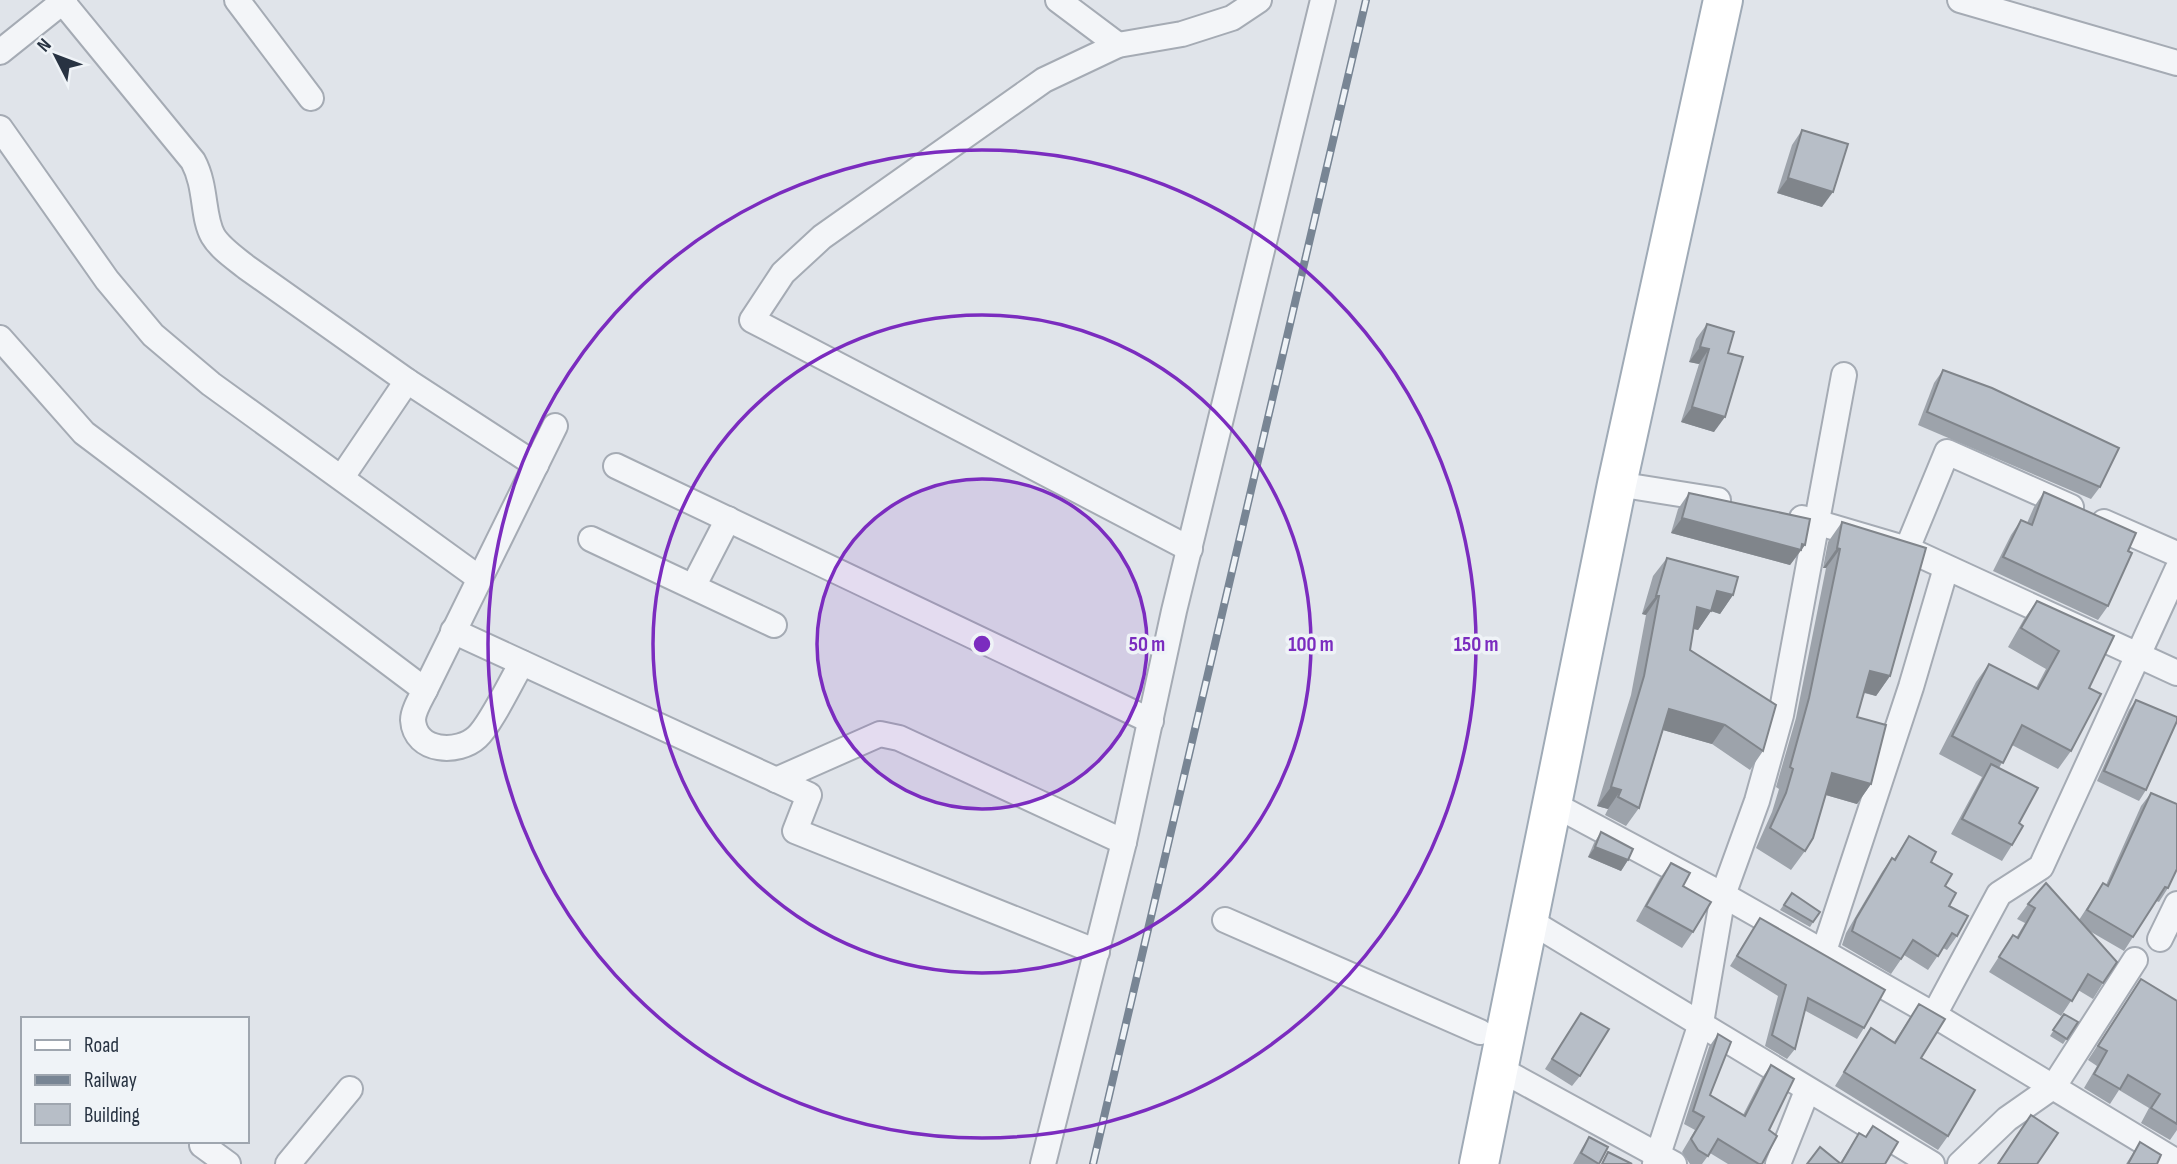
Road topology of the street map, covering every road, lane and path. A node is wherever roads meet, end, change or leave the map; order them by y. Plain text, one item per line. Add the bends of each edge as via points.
1 (237, 0) edge
2 (1058, 0) edge
3 (1259, 0) edge
4 (1323, 0) edge
5 (1697, 0) edge
6 (1723, 0) edge
7 (1960, 0) edge
8 (63, 1) edge
9 (1118, 45) junction
10 (0, 52) edge
11 (2177, 63) edge
12 (311, 98) dead end
13 (0, 128) edge
14 (0, 338) edge
15 (1844, 375) dead end
16 (407, 380) junction
17 (555, 426) dead end
18 (536, 465) junction
19 (616, 466) dead end
20 (342, 477) junction
21 (1617, 484) junction
22 (1734, 504) edge
23 (1775, 512) edge
24 (728, 519) junction
25 (1816, 521) junction
26 (591, 539) dead end
27 (1190, 549) junction
28 (1907, 549) junction
29 (2177, 554) edge
30 (1946, 568) junction
31 (2177, 570) edge
32 (479, 578) junction
33 (694, 585) junction
34 (774, 625) dead end
35 (453, 631) junction
36 (2136, 655) junction
37 (522, 663) junction
38 (2177, 673) edge
39 (425, 690) junction
40 (1152, 721) junction
41 (776, 780) junction
42 (1553, 804) junction
43 (1124, 842) junction
44 (1723, 895) junction
45 (2177, 904) edge
46 (1225, 920) dead end
47 (1530, 921) junction
48 (2160, 939) dead end
49 (1824, 951) junction
50 (1097, 952) junction
51 (2135, 960) dead end
52 (1934, 1015) junction
53 (1702, 1023) junction
54 (1480, 1032) junction
55 (1499, 1068) junction
56 (2053, 1086) junction
57 (350, 1089) dead end
58 (1807, 1091) junction
59 (202, 1145) dead end
60 (2176, 1158) edge
61 (1662, 1161) edge
62 (228, 1164) edge
63 (288, 1164) edge
64 (1043, 1164) edge
65 (1455, 1164) edge
66 (1479, 1164) edge
67 (1778, 1164) edge
68 (1932, 1164) edge
69 (1960, 1164) edge

1 - 12 street
2 - 9 street
3 - 9 street via 1232,18 1208,26
4 - 27 street
5 - 54 main road via 1591,481
6 - 21 main road
7 - 11 street
8 - 10 street
8 - 16 street via 193,161 202,178 213,236 246,267
9 - 27 street via 1044,80 822,236 783,273 752,320
13 - 20 street via 107,280 153,335 211,384
14 - 39 street via 84,433
15 - 25 street
16 - 18 street
16 - 20 street
17 - 18 street
18 - 32 street
19 - 24 street
20 - 32 street
21 - 22 street
21 - 42 main road
23 - 25 street
24 - 33 street
24 - 40 street
25 - 28 street
25 - 44 street via 1781,715 1757,801
26 - 33 street
27 - 40 street
28 - 29 street via 1947,452
28 - 30 street
30 - 36 street
30 - 49 street
31 - 36 street
32 - 35 street
33 - 34 street
35 - 37 street
35 - 39 street
36 - 38 street
36 - 52 street via 2041,867 1999,894
37 - 39 street via 480,735 464,747 445,750 416,731 413,719
37 - 41 street
40 - 43 street
41 - 43 street via 880,734 899,738
41 - 50 street via 809,795 794,831
42 - 44 street
42 - 47 main road
43 - 50 street
44 - 49 street
44 - 53 street
45 - 48 street
46 - 54 street
47 - 53 street
47 - 55 main road
49 - 52 street
50 - 64 street
51 - 56 street
52 - 56 street
53 - 58 street
53 - 61 street
54 - 65 main road
55 - 61 street
55 - 66 main road
56 - 60 street
56 - 69 street via 2007,1119
57 - 63 street
58 - 67 street
58 - 68 street
59 - 62 street

